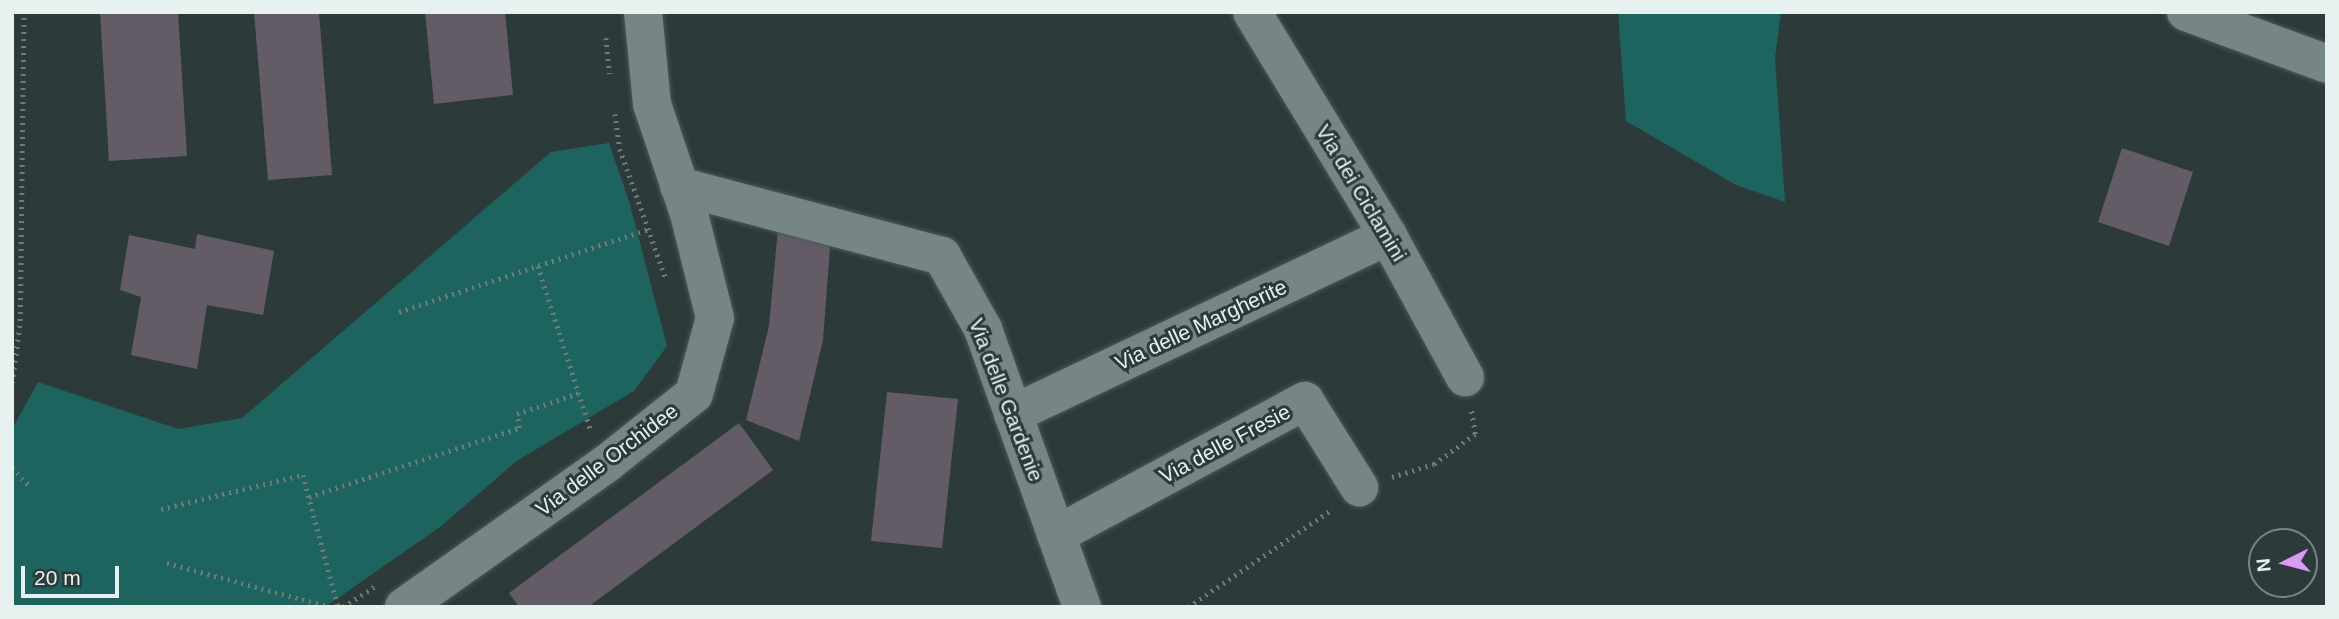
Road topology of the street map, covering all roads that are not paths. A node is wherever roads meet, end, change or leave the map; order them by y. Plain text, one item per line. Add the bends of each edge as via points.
1 (643, 12) edge
2 (1252, 12) edge
3 (2186, 12) edge
4 (2327, 64) edge
5 (680, 186) junction
6 (1388, 236) junction
7 (1465, 377) dead end
8 (1013, 414) junction
9 (1359, 487) dead end
10 (1056, 535) junction
11 (392, 594) edge
12 (1082, 607) edge

1 - 5 street, Via delle Orchidee via 652,104
2 - 6 street, Via dei Ciclamini
3 - 4 street
5 - 8 street, Via delle Gardenie via 942,256 983,329
5 - 11 street, Via delle Orchidee via 715,318 694,394 606,464
6 - 7 street, Via dei Ciclamini
6 - 8 street, Via delle Margherite
8 - 10 street, Via delle Gardenie
9 - 10 street, Via delle Fresie via 1305,401
10 - 12 street, Via delle Gardenie

